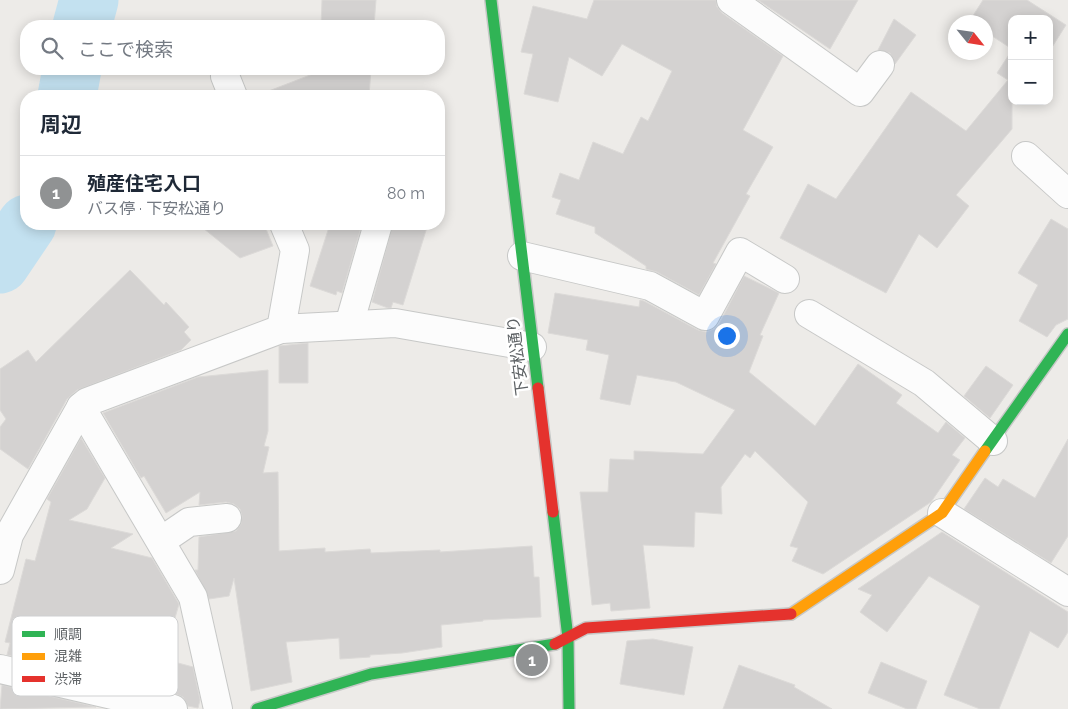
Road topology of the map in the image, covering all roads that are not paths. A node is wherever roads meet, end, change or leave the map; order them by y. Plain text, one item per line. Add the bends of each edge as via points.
1 (491, 0) edge
2 (731, 0) edge
3 (880, 65) dead end
4 (1026, 156) dead end
5 (1068, 194) edge
6 (287, 230) edge
7 (376, 230) edge
8 (522, 256) junction
9 (785, 279) dead end
10 (809, 314) dead end
11 (350, 325) junction
12 (281, 328) junction
13 (1068, 334) edge
14 (532, 347) junction
15 (80, 407) junction
16 (993, 441) junction
17 (942, 513) junction
18 (227, 518) dead end
19 (161, 541) junction
20 (0, 570) edge
21 (1068, 592) edge
22 (568, 638) junction
23 (117, 696) edge
24 (173, 709) edge
25 (218, 709) edge
26 (257, 709) edge
27 (569, 709) edge

1 - 8 street, 下安松通り
2 - 3 street via 860,92
4 - 5 street
6 - 12 street via 295,250
7 - 11 street
8 - 9 street via 650,286 705,316 740,252
8 - 14 street, 下安松通り
10 - 16 street via 924,383
11 - 12 street
11 - 14 street via 395,323
12 - 15 street
13 - 16 street
14 - 22 street, 下安松通り
15 - 19 street
15 - 20 street via 9,535
16 - 17 street
17 - 21 street
17 - 22 street via 792,614 586,628
18 - 19 street via 189,522
19 - 25 street via 192,597
22 - 26 street via 552,646 371,674
22 - 27 street, 下安松通り
23 - 24 street

